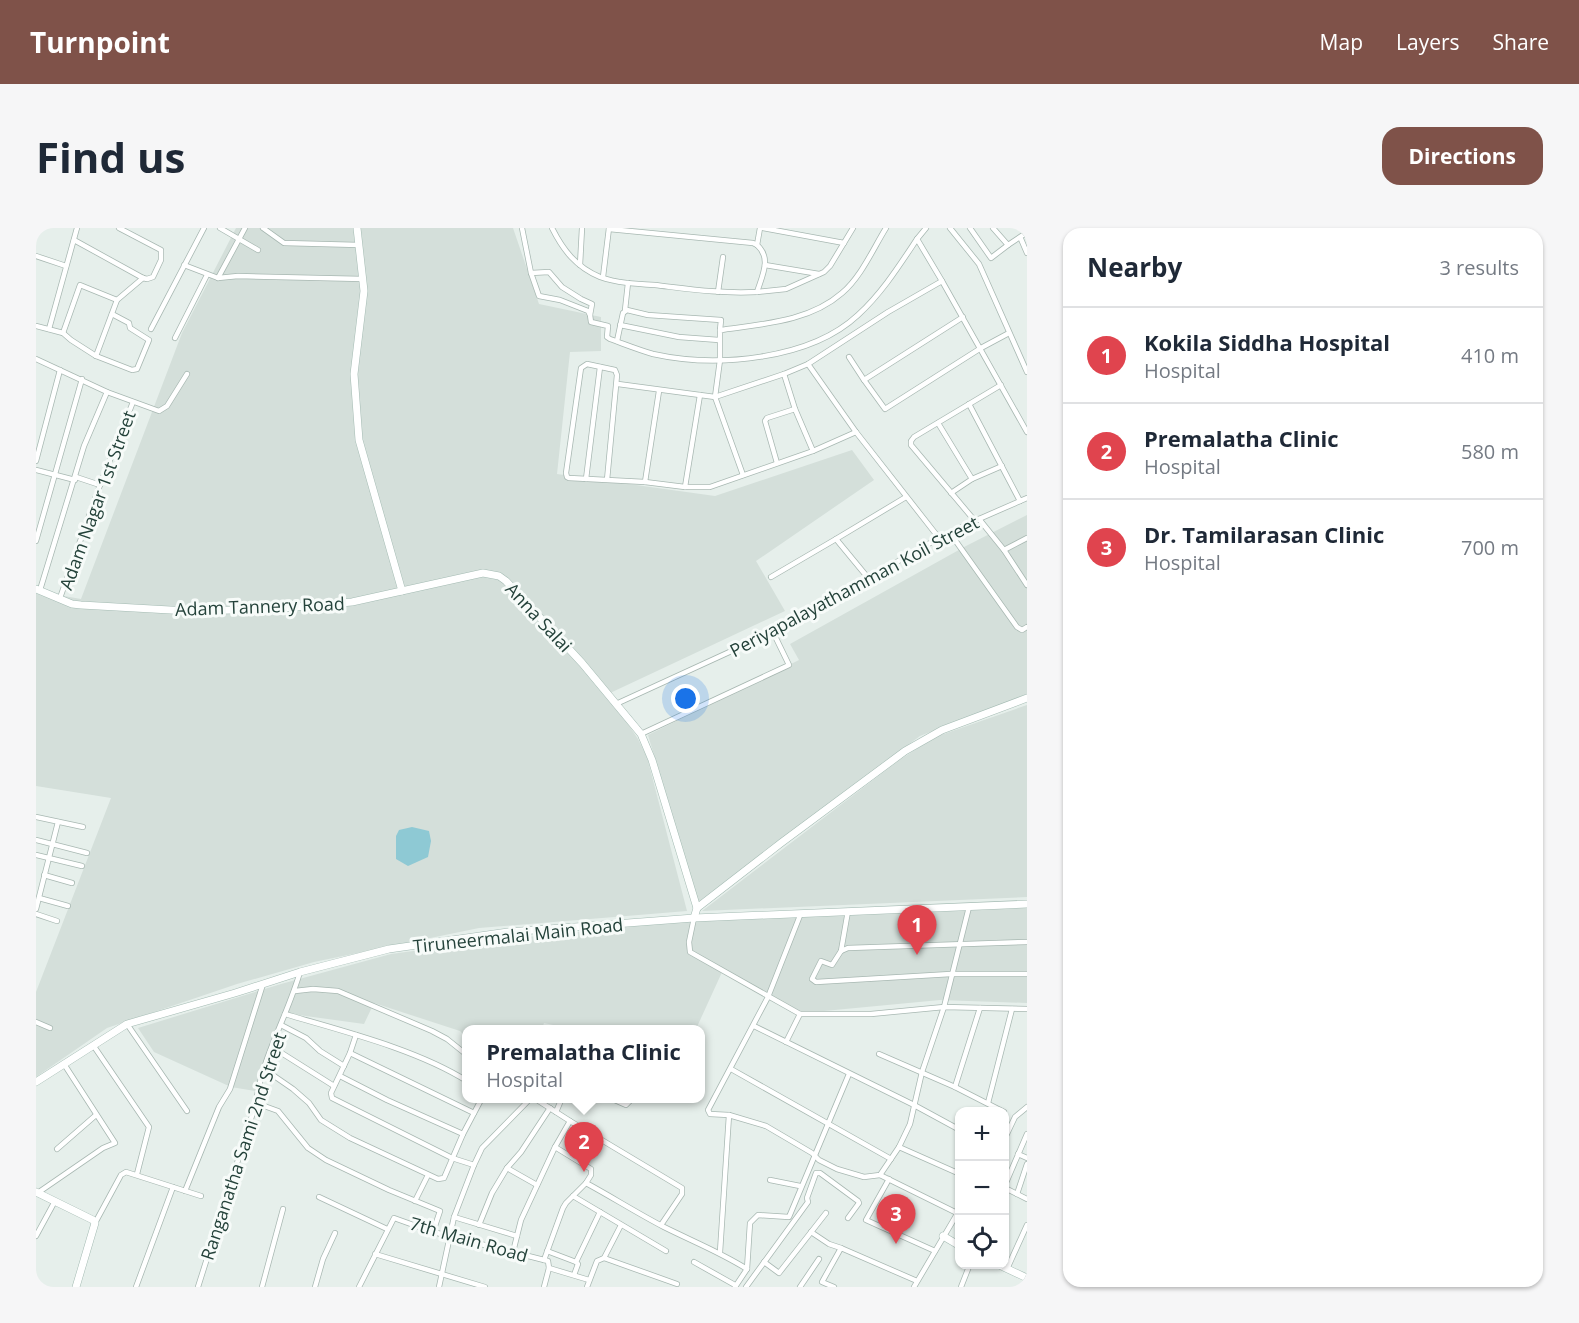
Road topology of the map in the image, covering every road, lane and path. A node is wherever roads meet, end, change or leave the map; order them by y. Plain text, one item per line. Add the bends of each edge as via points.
1 (77, 228) edge
2 (119, 228) edge
3 (204, 228) edge
4 (220, 228) edge
5 (245, 228) edge
6 (262, 228) edge
7 (357, 228) edge
8 (522, 228) edge
9 (552, 228) edge
10 (582, 228) edge
11 (762, 228) edge
12 (853, 228) edge
13 (886, 228) edge
14 (926, 228) edge
15 (950, 228) edge
16 (970, 228) edge
17 (993, 228) edge
18 (1025, 228) edge
19 (609, 229) edge
20 (239, 238) junction
21 (917, 239) junction
22 (1021, 239) junction
23 (74, 240) junction
24 (844, 243) junction
25 (359, 245) junction
26 (757, 245) junction
27 (1008, 245) junction
28 (258, 250) dead end
29 (1027, 253) edge
30 (36, 256) edge
31 (723, 257) dead end
32 (184, 265) junction
33 (580, 265) junction
34 (765, 265) junction
35 (66, 266) junction
36 (531, 273) junction
37 (819, 274) junction
38 (207, 275) junction
39 (603, 277) junction
40 (143, 278) junction
41 (218, 278) junction
42 (363, 279) junction
43 (942, 281) junction
44 (628, 283) junction
45 (718, 292) junction
46 (757, 292) junction
47 (117, 300) junction
48 (625, 310) junction
49 (112, 314) junction
50 (590, 315) junction
51 (963, 317) junction
52 (620, 325) junction
53 (36, 326) edge
54 (49, 329) junction
55 (151, 329) dead end
56 (720, 330) junction
57 (63, 333) junction
58 (1009, 333) junction
59 (176, 339) dead end
60 (719, 340) junction
61 (617, 341) junction
62 (816, 342) junction
63 (981, 348) junction
64 (823, 354) junction
65 (96, 356) junction
66 (849, 357) dead end
67 (36, 359) edge
68 (720, 360) junction
69 (808, 364) junction
70 (600, 367) junction
71 (1027, 369) edge
72 (60, 370) junction
73 (784, 374) junction
74 (187, 375) dead end
75 (82, 379) junction
76 (864, 380) junction
77 (618, 384) junction
78 (1001, 385) junction
79 (659, 391) junction
80 (107, 392) junction
81 (700, 395) junction
82 (715, 397) junction
83 (133, 402) junction
84 (969, 404) junction
85 (795, 409) junction
86 (938, 423) junction
87 (856, 432) junction
88 (1027, 432) edge
89 (813, 451) junction
90 (36, 461) edge
91 (777, 463) junction
92 (1002, 466) junction
93 (36, 470) edge
94 (54, 475) junction
95 (743, 475) junction
96 (75, 479) junction
97 (586, 479) junction
98 (972, 479) junction
99 (607, 480) junction
100 (645, 482) junction
101 (100, 485) junction
102 (685, 487) junction
103 (951, 493) junction
104 (906, 497) junction
105 (1027, 498) edge
106 (1020, 501) junction
107 (977, 520) junction
108 (950, 533) junction
109 (836, 538) junction
110 (939, 538) junction
111 (1027, 538) edge
112 (36, 541) edge
113 (1004, 550) junction
114 (771, 577) dead end
115 (869, 579) junction
116 (1027, 585) edge
117 (38, 590) edge
118 (402, 591) junction
119 (60, 598) junction
120 (1027, 627) edge
121 (773, 632) junction
122 (1027, 698) edge
123 (616, 704) junction
124 (641, 734) junction
125 (36, 817) edge
126 (58, 822) junction
127 (83, 827) dead end
128 (36, 840) edge
129 (52, 844) junction
130 (87, 853) dead end
131 (36, 855) edge
132 (48, 858) junction
133 (82, 866) dead end
134 (44, 878) junction
135 (36, 879) edge
136 (72, 884) dead end
137 (37, 900) edge
138 (1027, 904) edge
139 (68, 906) dead end
140 (969, 906) junction
141 (697, 908) junction
142 (36, 909) edge
143 (848, 911) junction
144 (801, 913) junction
145 (36, 914) edge
146 (694, 918) junction
147 (57, 921) dead end
148 (1027, 942) edge
149 (959, 945) junction
150 (841, 951) junction
151 (300, 972) junction
152 (951, 974) junction
153 (1027, 974) edge
154 (263, 984) junction
155 (295, 991) junction
156 (768, 997) junction
157 (944, 1007) junction
158 (980, 1008) junction
159 (1012, 1009) junction
160 (1027, 1009) edge
161 (285, 1014) junction
162 (800, 1014) junction
163 (36, 1022) edge
164 (127, 1024) junction
165 (281, 1025) junction
166 (754, 1026) junction
167 (50, 1028) dead end
168 (356, 1035) junction
169 (786, 1042) junction
170 (93, 1045) junction
171 (272, 1047) junction
172 (462, 1051) edge
173 (350, 1053) junction
174 (879, 1054) dead end
175 (64, 1064) junction
176 (344, 1066) junction
177 (264, 1069) junction
178 (731, 1069) junction
179 (922, 1072) junction
180 (849, 1074) junction
181 (340, 1076) junction
182 (462, 1078) edge
183 (36, 1082) edge
184 (334, 1086) junction
185 (955, 1087) junction
186 (256, 1103) junction
187 (479, 1103) edge
188 (528, 1103) edge
189 (542, 1103) edge
190 (559, 1103) edge
191 (988, 1103) junction
192 (914, 1105) junction
193 (995, 1107) edge
194 (1027, 1107) edge
195 (550, 1108) junction
196 (187, 1111) dead end
197 (556, 1112) junction
198 (474, 1113) junction
199 (729, 1114) junction
200 (1009, 1114) edge
201 (96, 1115) junction
202 (1015, 1117) junction
203 (570, 1121) junction
204 (827, 1124) junction
205 (955, 1127) edge
206 (1009, 1130) edge
207 (463, 1134) junction
208 (1027, 1134) edge
209 (555, 1147) junction
210 (899, 1147) junction
211 (57, 1149) dead end
212 (1018, 1154) junction
213 (814, 1155) junction
214 (452, 1158) junction
215 (1027, 1158) edge
216 (891, 1159) junction
217 (1027, 1164) edge
218 (474, 1165) junction
219 (507, 1168) junction
220 (955, 1172) edge
221 (137, 1174) junction
222 (879, 1174) junction
223 (428, 1175) junction
224 (1009, 1176) edge
225 (889, 1179) junction
226 (770, 1180) dead end
227 (586, 1183) junction
228 (537, 1185) junction
229 (800, 1186) junction
230 (173, 1187) junction
231 (1009, 1189) edge
232 (185, 1191) junction
233 (38, 1192) edge
234 (1017, 1194) junction
235 (201, 1196) dead end
236 (573, 1196) junction
237 (319, 1197) dead end
238 (1027, 1199) edge
239 (55, 1201) junction
240 (415, 1202) junction
241 (283, 1209) dead end
242 (955, 1210) edge
243 (600, 1212) junction
244 (826, 1213) dead end
245 (956, 1215) edge
246 (454, 1217) junction
247 (848, 1218) dead end
248 (95, 1223) junction
249 (479, 1225) junction
250 (621, 1225) junction
251 (661, 1225) junction
252 (1027, 1225) edge
253 (387, 1229) junction
254 (433, 1232) junction
255 (811, 1232) junction
256 (334, 1233) dead end
257 (36, 1236) edge
258 (517, 1236) junction
259 (943, 1236) junction
260 (450, 1237) junction
261 (955, 1243) edge
262 (841, 1248) junction
263 (547, 1251) junction
264 (666, 1251) dead end
265 (935, 1251) junction
266 (513, 1252) junction
267 (720, 1252) junction
268 (375, 1254) junction
269 (604, 1258) junction
270 (819, 1259) dead end
271 (544, 1260) junction
272 (576, 1262) junction
273 (694, 1262) dead end
274 (764, 1262) junction
275 (1009, 1265) edge
276 (549, 1268) junction
277 (747, 1269) junction
278 (968, 1269) edge
279 (1007, 1269) edge
280 (441, 1275) junction
281 (574, 1275) junction
282 (1027, 1278) edge
283 (589, 1280) junction
284 (917, 1281) junction
285 (677, 1284) dead end
286 (747, 1285) edge
287 (821, 1285) edge
288 (735, 1286) edge
289 (76, 1287) edge
290 (136, 1287) edge
291 (198, 1287) edge
292 (262, 1287) edge
293 (315, 1287) edge
294 (358, 1287) edge
295 (439, 1287) edge
296 (484, 1287) edge
297 (543, 1287) edge
298 (587, 1287) edge
299 (755, 1287) edge
300 (800, 1287) edge
301 (834, 1287) edge
302 (914, 1287) edge
303 (961, 1287) edge

1 - 23 street
2 - 40 street via 161,250 153,277
3 - 32 street
4 - 20 street
5 - 20 street
6 - 25 street via 280,242
7 - 25 street
8 - 36 street
9 - 33 street via 567,254
10 - 33 street
11 - 24 street
11 - 26 street
12 - 24 street
13 - 56 street via 843,292 819,310
14 - 21 street
15 - 58 street via 979,264
16 - 27 street via 991,258
17 - 27 street
18 - 22 street
19 - 26 street
19 - 39 street
20 - 28 street
20 - 41 street
21 - 43 street
21 - 62 street via 888,283 859,314
22 - 27 street
22 - 29 street
23 - 35 street
23 - 40 street
24 - 37 street via 830,266
25 - 42 street
26 - 34 street via 765,254
30 - 35 street
31 - 45 street
32 - 38 street
32 - 55 street
33 - 39 street
34 - 37 street
34 - 46 street
35 - 54 street
36 - 50 street via 538,296 560,300
36 - 50 street via 549,272 562,287 592,304
37 - 46 street via 786,289
38 - 41 street
38 - 59 street
39 - 44 street
40 - 47 street
41 - 42 street
42 - 118 street via 354,374 359,440
43 - 51 street
43 - 64 street
44 - 45 street
44 - 48 street
45 - 46 street
47 - 49 street
47 - 57 street via 80,285
48 - 52 street
48 - 56 street via 648,315 721,317
49 - 65 street
49 - 65 street via 147,337 149,344 137,369
50 - 61 street via 591,322 608,326 607,337
51 - 63 street
51 - 76 street
52 - 60 street via 679,337
52 - 61 street
53 - 54 street
54 - 57 street
56 - 60 street
57 - 65 street
58 - 63 street
58 - 71 street
60 - 68 street
61 - 68 street via 652,353
62 - 64 street
62 - 68 street via 797,350
63 - 76 street via 885,409
63 - 78 street
64 - 69 street
66 - 76 street
67 - 72 street
68 - 82 street
69 - 73 street
69 - 87 street
70 - 77 street via 616,372
70 - 97 street
70 - 97 street via 587,364 581,368 566,473 568,478
72 - 75 street
72 - 90 street
73 - 82 street
73 - 85 street
74 - 83 street via 162,410
75 - 80 street
75 - 94 street
77 - 79 street
77 - 99 street
78 - 84 street
78 - 88 street
79 - 81 street
79 - 100 street
80 - 83 street
80 - 96 street
81 - 82 street
81 - 102 street
82 - 95 street
83 - 101 street, Adam Nagar 1st Street
84 - 86 street
84 - 92 street
85 - 89 street
85 - 91 street via 765,421
86 - 98 street
86 - 103 street via 914,437 911,445
87 - 89 street
87 - 104 street
89 - 91 street
91 - 95 street
92 - 98 street
92 - 106 street
93 - 94 street
94 - 96 street
94 - 112 street
95 - 102 street via 710,487
96 - 101 street
96 - 117 street
97 - 99 street
98 - 103 street
99 - 100 street
100 - 102 street
101 - 119 street, Adam Nagar 1st Street
103 - 107 street
104 - 109 street
104 - 110 street
105 - 106 street, Periyapalayathamman Koil Street
106 - 107 street, Periyapalayathamman Koil Street
107 - 108 street, Periyapalayathamman Koil Street
107 - 113 street
108 - 110 street, Periyapalayathamman Koil Street
108 - 120 street via 1017,627
109 - 114 street
109 - 115 street
110 - 115 street, Periyapalayathamman Koil Street
111 - 113 street
113 - 116 street
115 - 121 street, Periyapalayathamman Koil Street
117 - 119 street, Adam Tannery Road
118 - 119 street, Adam Tannery Road via 352,602 188,611 81,605
118 - 123 street, Anna Salai via 483,573 499,576
121 - 123 street, Periyapalayathamman Koil Street
121 - 124 street via 789,665
122 - 141 street via 942,730 905,751
123 - 124 street, Anna Salai
124 - 141 street, Anna Salai
125 - 126 street
126 - 127 street
126 - 129 street
128 - 129 street
129 - 130 street
129 - 132 street
131 - 132 street
132 - 133 street
132 - 134 street
134 - 135 street
134 - 136 street
134 - 137 street
137 - 139 street
137 - 142 street
138 - 140 street, Tiruneermalai Main Road
140 - 143 street, Tiruneermalai Main Road
140 - 149 street
141 - 146 street
143 - 144 street, Tiruneermalai Main Road
143 - 150 street
144 - 146 street, Tiruneermalai Main Road
144 - 156 street
145 - 147 street
146 - 151 street, Tiruneermalai Main Road via 508,932 389,949
146 - 156 street via 690,952
148 - 149 street
149 - 150 street
149 - 152 street
150 - 152 street via 832,965 821,961 813,981
151 - 154 street, Tiruneermalai Main Road
151 - 155 street, Ranganatha Sami 2nd Street
152 - 153 street
152 - 157 street
154 - 164 street, Tiruneermalai Main Road
154 - 232 street via 230,1089
155 - 161 street, Ranganatha Sami 2nd Street
155 - 172 street via 338,990 432,1031
156 - 162 street
156 - 166 street
157 - 158 street
157 - 162 street via 871,1014
157 - 179 street
158 - 159 street
158 - 185 street
159 - 160 street
159 - 191 street
161 - 165 street, Ranganatha Sami 2nd Street
161 - 168 street
162 - 169 street
163 - 167 street
164 - 170 street, Tiruneermalai Main Road
164 - 196 street
165 - 171 street, Ranganatha Sami 2nd Street
165 - 176 street
166 - 169 street
166 - 178 street
168 - 173 street
168 - 182 street via 445,1067
169 - 180 street
170 - 175 street, Tiruneermalai Main Road
170 - 221 street via 149,1127
171 - 177 street, Ranganatha Sami 2nd Street
171 - 184 street
173 - 176 street
173 - 198 street
174 - 179 street
175 - 183 street, Tiruneermalai Main Road
175 - 201 street
176 - 181 street
177 - 186 street, Ranganatha Sami 2nd Street
177 - 223 street via 309,1103 321,1120
178 - 199 street via 708,1110 710,1114
178 - 204 street
179 - 185 street
179 - 192 street
180 - 192 street
180 - 204 street
181 - 184 street
181 - 207 street
184 - 214 street via 332,1098
185 - 191 street
186 - 240 street via 278,1111 317,1154
186 - 291 street, Ranganatha Sami 2nd Street
187 - 198 street
188 - 218 street via 482,1148
189 - 195 street
190 - 197 street
191 - 193 street
192 - 205 street
192 - 210 street
194 - 202 street
195 - 197 street
195 - 219 street
197 - 203 street
198 - 207 street
199 - 213 street via 766,1126
199 - 267 street
200 - 202 street
201 - 211 street
201 - 233 street via 115,1143
202 - 206 street
203 - 209 street
203 - 251 street via 682,1188
204 - 213 street
204 - 216 street
207 - 214 street
208 - 212 street
209 - 227 street via 591,1169
209 - 228 street
210 - 216 street
210 - 220 street
212 - 215 street
212 - 224 street
213 - 222 street via 837,1169 864,1177
213 - 229 street
214 - 218 street
214 - 223 street via 444,1178
216 - 222 street
217 - 234 street
218 - 246 street
219 - 228 street
219 - 249 street
221 - 230 street
221 - 248 street via 121,1175
222 - 225 street
223 - 240 street
225 - 242 street
225 - 265 street via 866,1220
226 - 229 street
227 - 236 street
227 - 251 street
228 - 258 street
229 - 277 street via 789,1217 753,1218 748,1232
230 - 232 street
230 - 290 street
231 - 234 street
232 - 235 street
233 - 239 street
234 - 238 street
236 - 243 street
236 - 263 street via 566,1203
237 - 253 street
239 - 248 street
239 - 257 street
240 - 254 street via 440,1211
241 - 292 street
243 - 250 street
243 - 272 street
244 - 255 street
245 - 259 street
246 - 249 street
246 - 260 street
247 - 274 street via 858,1201 816,1173 808,1202
248 - 289 street
249 - 258 street
250 - 264 street
250 - 269 street
251 - 267 street
252 - 275 street
253 - 254 street, 7th Main Road via 394,1218
253 - 268 street
254 - 260 street, 7th Main Road
255 - 262 street
255 - 274 street via 779,1273
256 - 293 street
258 - 266 street
259 - 261 street
259 - 265 street
260 - 266 street, 7th Main Road
260 - 280 street
262 - 284 street
262 - 287 street
263 - 271 street
263 - 272 street
265 - 284 street
266 - 271 street, 7th Main Road
267 - 277 street
268 - 280 street
268 - 294 street
269 - 283 street via 597,1261
269 - 285 street
270 - 300 street
271 - 276 street
272 - 281 street
273 - 288 street
274 - 286 street
276 - 281 street
276 - 297 street
277 - 288 street
278 - 303 street
279 - 282 street
280 - 295 street
280 - 296 street
281 - 283 street
283 - 298 street
284 - 302 street
286 - 299 street
287 - 301 street

